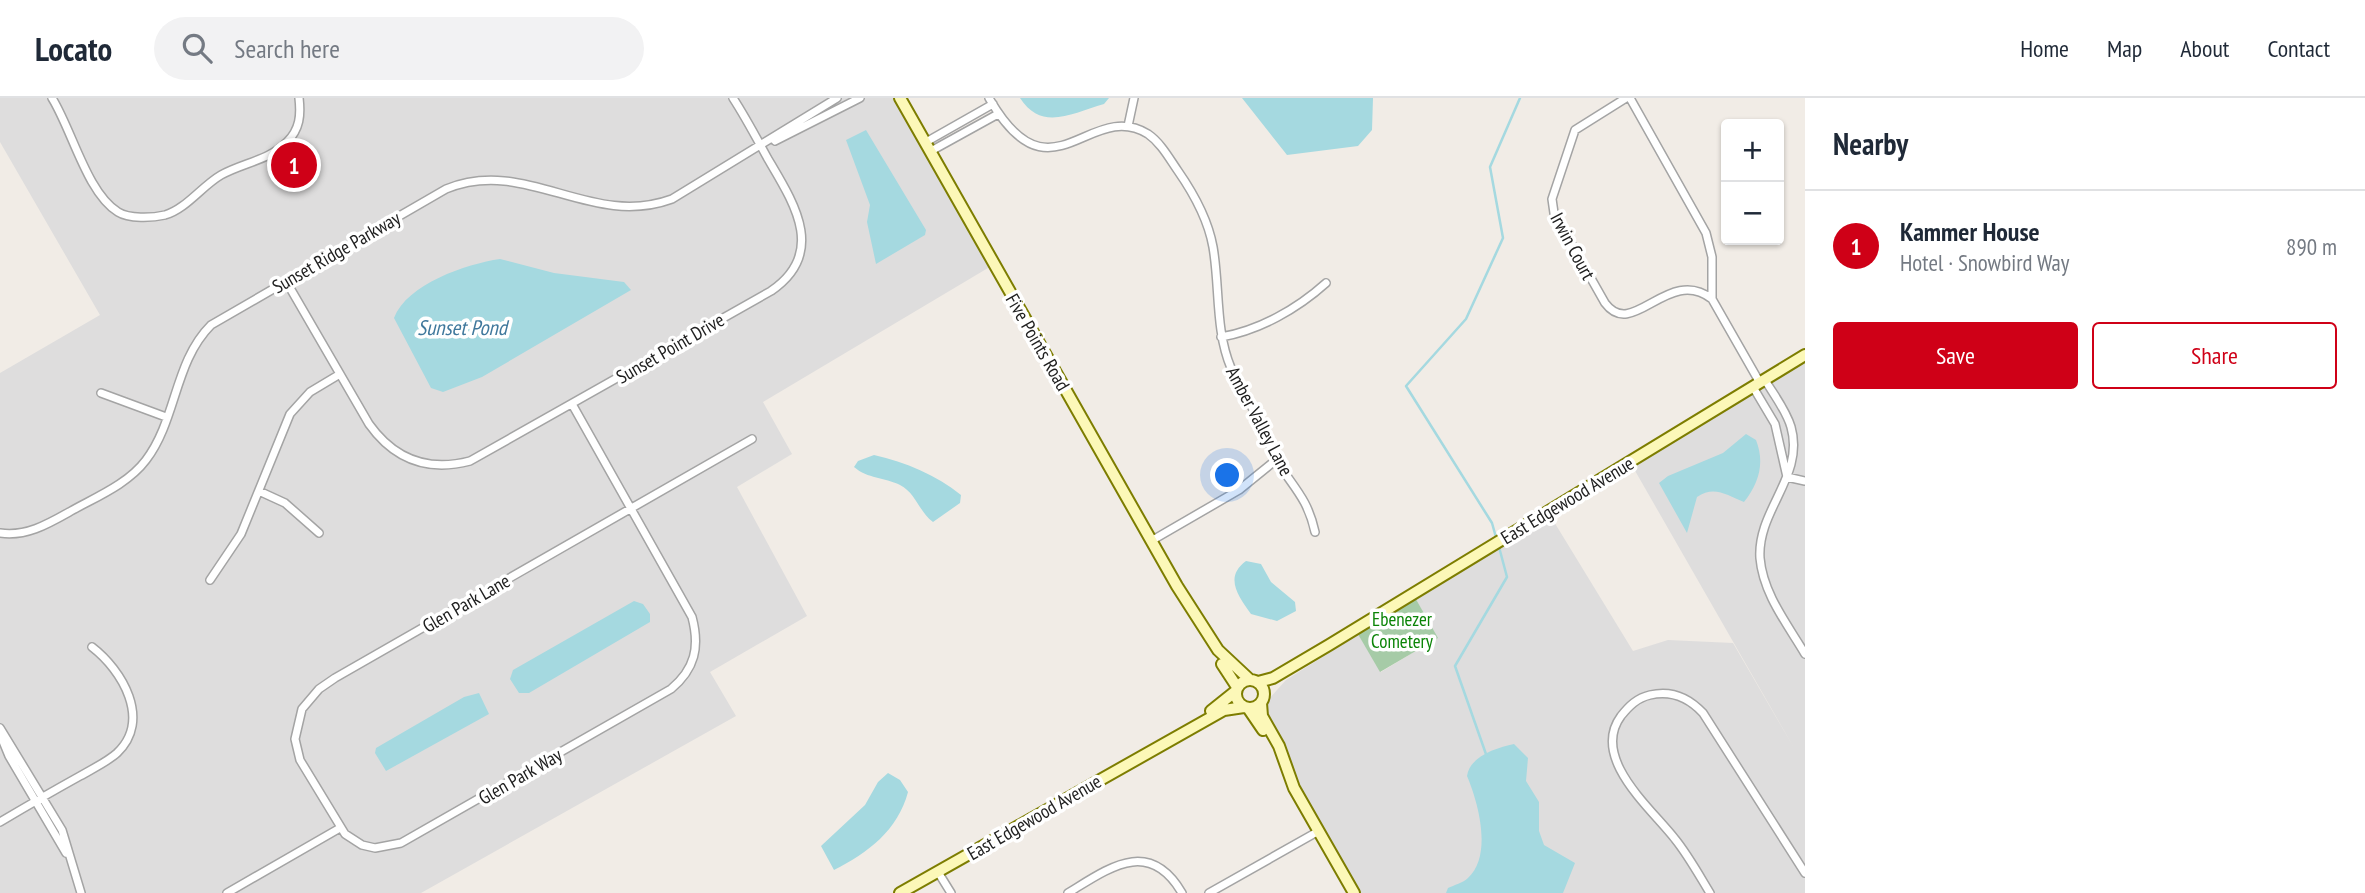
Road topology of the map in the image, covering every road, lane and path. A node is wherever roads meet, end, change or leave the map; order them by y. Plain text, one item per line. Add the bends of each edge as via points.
1 (52, 98) edge
2 (299, 98) edge
3 (733, 98) edge
4 (837, 98) edge
5 (860, 98) edge
6 (900, 98) edge
7 (1133, 98) edge
8 (1628, 98) edge
9 (991, 101) edge
10 (998, 114) junction
11 (1128, 126) junction
12 (928, 146) junction
13 (761, 147) junction
14 (286, 281) junction
15 (1326, 283) dead end
16 (1712, 299) junction
17 (1222, 337) junction
18 (1805, 355) edge
19 (340, 374) junction
20 (1760, 383) junction
21 (101, 393) dead end
22 (572, 404) junction
23 (166, 417) junction
24 (751, 439) dead end
25 (1276, 460) junction
26 (419, 463) junction
27 (417, 472) dead end
28 (1787, 477) junction
29 (1805, 481) edge
30 (261, 492) junction
31 (630, 508) junction
32 (1315, 532) dead end
33 (0, 533) edge
34 (319, 533) dead end
35 (1151, 541) junction
36 (210, 580) dead end
37 (1177, 586) junction
38 (1329, 645) junction
39 (92, 647) dead end
40 (1805, 654) edge
41 (1254, 681) junction
42 (1236, 689) junction
43 (1263, 699) junction
44 (1246, 708) junction
45 (0, 728) edge
46 (0, 734) edge
47 (1168, 740) junction
48 (39, 799) junction
49 (0, 822) edge
50 (340, 828) junction
51 (1317, 832) junction
52 (938, 872) junction
53 (1805, 873) edge
54 (81, 893) edge
55 (227, 893) edge
56 (900, 893) edge
57 (950, 893) edge
58 (1068, 893) edge
59 (1182, 893) edge
60 (1209, 893) edge
61 (1354, 893) edge
62 (1710, 893) edge

1 - 2 street via 97,191 119,214 135,217 167,215 220,176 275,152 300,122
3 - 13 street, Sunset Point Drive
4 - 13 street, Sunset Ridge Parkway
5 - 13 street, Sunset Ridge Parkway
6 - 12 main road, Five Points Road
7 - 11 street
8 - 16 street via 1706,233 1712,257
8 - 16 street, Irwin Court via 1573,134 1553,195 1554,213 1615,313 1628,314 1680,289 1697,290
9 - 10 street
9 - 12 street
10 - 11 street via 1016,136 1042,146
10 - 12 street
11 - 17 street, Amber Valley Lane via 1158,142 1202,211 1213,250
12 - 35 main road, Five Points Road
13 - 14 street, Sunset Ridge Parkway via 673,199 634,209 498,178 468,181 446,189
13 - 22 street, Sunset Point Drive via 795,206 802,228 797,259 786,278 771,291
14 - 19 street
14 - 23 street, Sunset Ridge Parkway via 202,334 189,354
15 - 17 street via 1257,328
16 - 20 street
17 - 25 street, Amber Valley Lane via 1231,370
18 - 20 main road, East Edgewood Avenue
19 - 26 street via 377,435 393,450
19 - 30 street via 295,406
20 - 28 street
20 - 28 street via 1790,425 1794,448
20 - 38 main road, East Edgewood Avenue
21 - 23 street
22 - 26 street, Sunset Point Drive via 470,461 446,466
22 - 31 street
23 - 33 street, Sunset Ridge Parkway via 152,452 125,480 48,524 23,533
24 - 31 street, Glen Park Lane
25 - 32 street, Amber Valley Lane via 1308,505
25 - 35 street via 1239,490
26 - 27 street
28 - 29 street
28 - 40 street via 1764,527 1760,556 1770,594
30 - 34 street via 285,503
30 - 36 street via 235,546
31 - 50 street, Glen Park Lane via 335,678 308,699 297,720 296,750
31 - 50 street, Glen Park Way via 692,617 696,634 691,667 671,689 401,843 375,848 362,845
35 - 37 main road, Five Points Road
37 - 41 main road via 1218,650
37 - 42 main road via 1203,640
38 - 41 main road, East Edgewood Avenue via 1273,678
38 - 43 main road, East Edgewood Avenue
39 - 48 street via 109,660 127,691 136,729 116,754
41 - 42 main road, East Edgewood Avenue
41 - 43 main road
42 - 44 main road via 1237,701
42 - 47 main road, East Edgewood Avenue
43 - 44 main road, East Edgewood Avenue
43 - 51 main road via 1264,719
44 - 47 main road, East Edgewood Avenue via 1226,709
44 - 51 main road via 1268,738 1291,791
45 - 48 street
46 - 48 street
47 - 52 main road, East Edgewood Avenue
48 - 49 street
48 - 54 street via 62,830
50 - 55 street
51 - 60 street
51 - 61 main road
52 - 56 main road, East Edgewood Avenue
52 - 57 street
53 - 62 street via 1696,705 1672,694 1650,695 1637,700 1618,720 1613,755
58 - 59 street via 1128,861 1161,868

